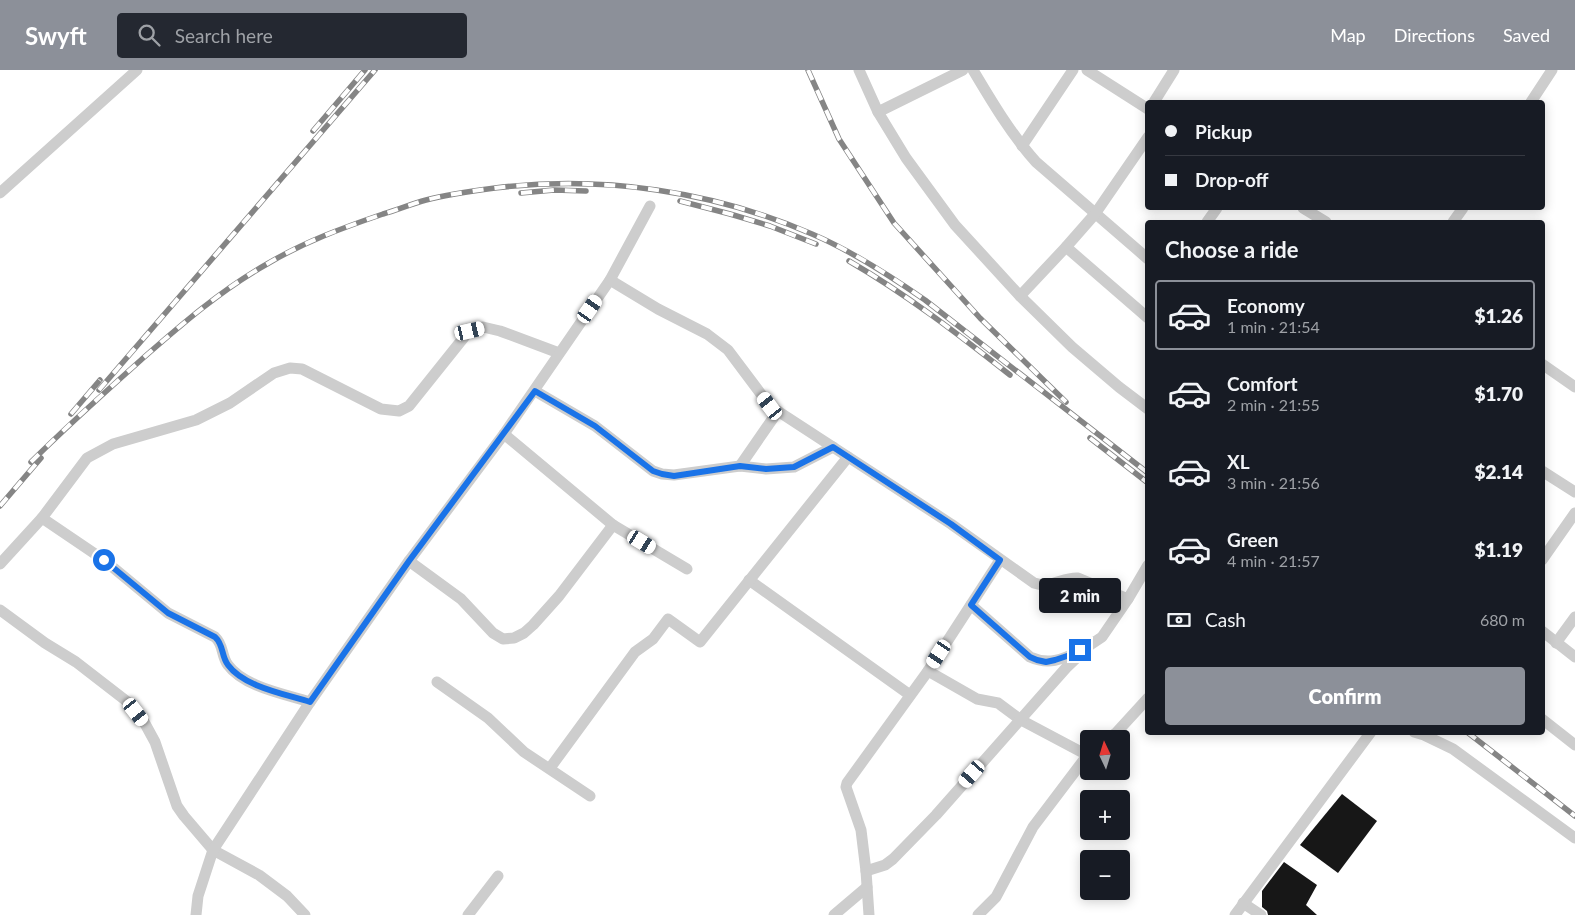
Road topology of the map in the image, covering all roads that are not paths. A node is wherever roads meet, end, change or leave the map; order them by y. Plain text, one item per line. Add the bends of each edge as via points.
1 (137, 70) edge
2 (859, 70) edge
3 (963, 70) edge
4 (973, 70) edge
5 (1072, 70) edge
6 (1087, 70) edge
7 (1174, 70) edge
8 (1552, 70) edge
9 (1155, 100) edge
10 (1532, 100) edge
11 (1145, 107) edge
12 (878, 112) junction
13 (1145, 141) edge
14 (1022, 146) junction
15 (0, 193) edge
16 (650, 206) dead end
17 (1305, 210) edge
18 (1095, 214) junction
19 (1323, 220) edge
20 (1066, 247) junction
21 (1145, 256) edge
22 (610, 280) junction
23 (1020, 296) junction
24 (1145, 315) edge
25 (558, 353) junction
26 (1545, 366) edge
27 (1575, 387) edge
28 (535, 391) junction
29 (1145, 407) edge
30 (778, 411) junction
31 (504, 434) junction
32 (833, 447) junction
33 (848, 457) junction
34 (740, 466) junction
35 (1545, 473) edge
36 (1575, 492) edge
37 (1575, 514) edge
38 (42, 518) junction
39 (613, 525) junction
40 (1545, 556) edge
41 (1000, 560) junction
42 (409, 561) junction
43 (0, 564) edge
44 (687, 569) dead end
45 (1145, 570) edge
46 (750, 580) junction
47 (1128, 599) junction
48 (971, 605) junction
49 (0, 610) edge
50 (1575, 616) edge
51 (1545, 634) edge
52 (1556, 643) junction
53 (1090, 645) junction
54 (1575, 657) edge
55 (928, 671) junction
56 (438, 682) dead end
57 (910, 695) junction
58 (1145, 701) edge
59 (310, 702) junction
60 (1021, 720) junction
61 (1545, 721) edge
62 (1119, 730) edge
63 (1370, 735) edge
64 (1424, 735) edge
65 (1575, 745) edge
66 (1080, 750) edge
67 (1080, 765) edge
68 (550, 768) junction
69 (590, 796) dead end
70 (1575, 838) edge
71 (213, 850) junction
72 (866, 871) junction
73 (498, 876) dead end
74 (867, 887) junction
75 (1243, 903) junction
76 (196, 915) edge
77 (305, 915) edge
78 (468, 915) edge
79 (834, 915) edge
80 (869, 915) edge
81 (978, 915) edge
82 (1235, 915) edge
83 (1261, 915) edge

1 - 15 street
2 - 12 street
3 - 12 street
4 - 14 street
5 - 14 street
6 - 11 street
7 - 9 street
8 - 10 street
12 - 23 street via 954,225
13 - 18 street
14 - 18 street
16 - 22 street
17 - 19 street
18 - 20 street
18 - 21 street
20 - 23 street
20 - 24 street
22 - 25 street
22 - 30 street via 707,334 728,350 770,406
23 - 29 street via 1072,347
25 - 28 street
25 - 38 street via 500,331 483,327 470,331 409,406 399,411 381,409 302,369 290,368 274,373 230,403 196,420 113,444 87,458
26 - 27 street
28 - 31 street
28 - 34 street via 595,426 653,471 674,476
30 - 32 street
30 - 34 street
31 - 39 street
31 - 42 street
32 - 33 street
32 - 34 street via 794,467 766,469
33 - 41 street
33 - 46 street
35 - 36 street
37 - 40 street
38 - 43 street
38 - 59 street via 121,572 168,613 215,637 228,665 244,679
39 - 42 street via 559,596 533,625 514,638 493,633 461,599
39 - 44 street
41 - 47 street via 1034,583 1050,585 1078,578
41 - 48 street
42 - 59 street
45 - 47 street
46 - 57 street
46 - 68 street via 700,642 668,619 653,639 635,652
47 - 53 street via 1102,637
48 - 53 street via 1037,660 1055,660
48 - 55 street
49 - 71 street via 129,703 155,742 177,806
50 - 52 street
51 - 52 street
52 - 54 street
53 - 60 street
55 - 57 street
55 - 60 street via 977,699 998,704
56 - 68 street via 488,718 524,752
57 - 72 street via 847,783 861,830
58 - 62 street
59 - 71 street
60 - 66 street
60 - 72 street via 893,859
61 - 65 street
63 - 75 street
64 - 70 street via 1453,749
67 - 81 street via 1033,827 996,897
68 - 69 street
71 - 76 street via 198,896
71 - 77 street via 259,875 287,896
72 - 74 street
73 - 78 street
74 - 79 street
74 - 80 street
75 - 82 street
75 - 83 street

